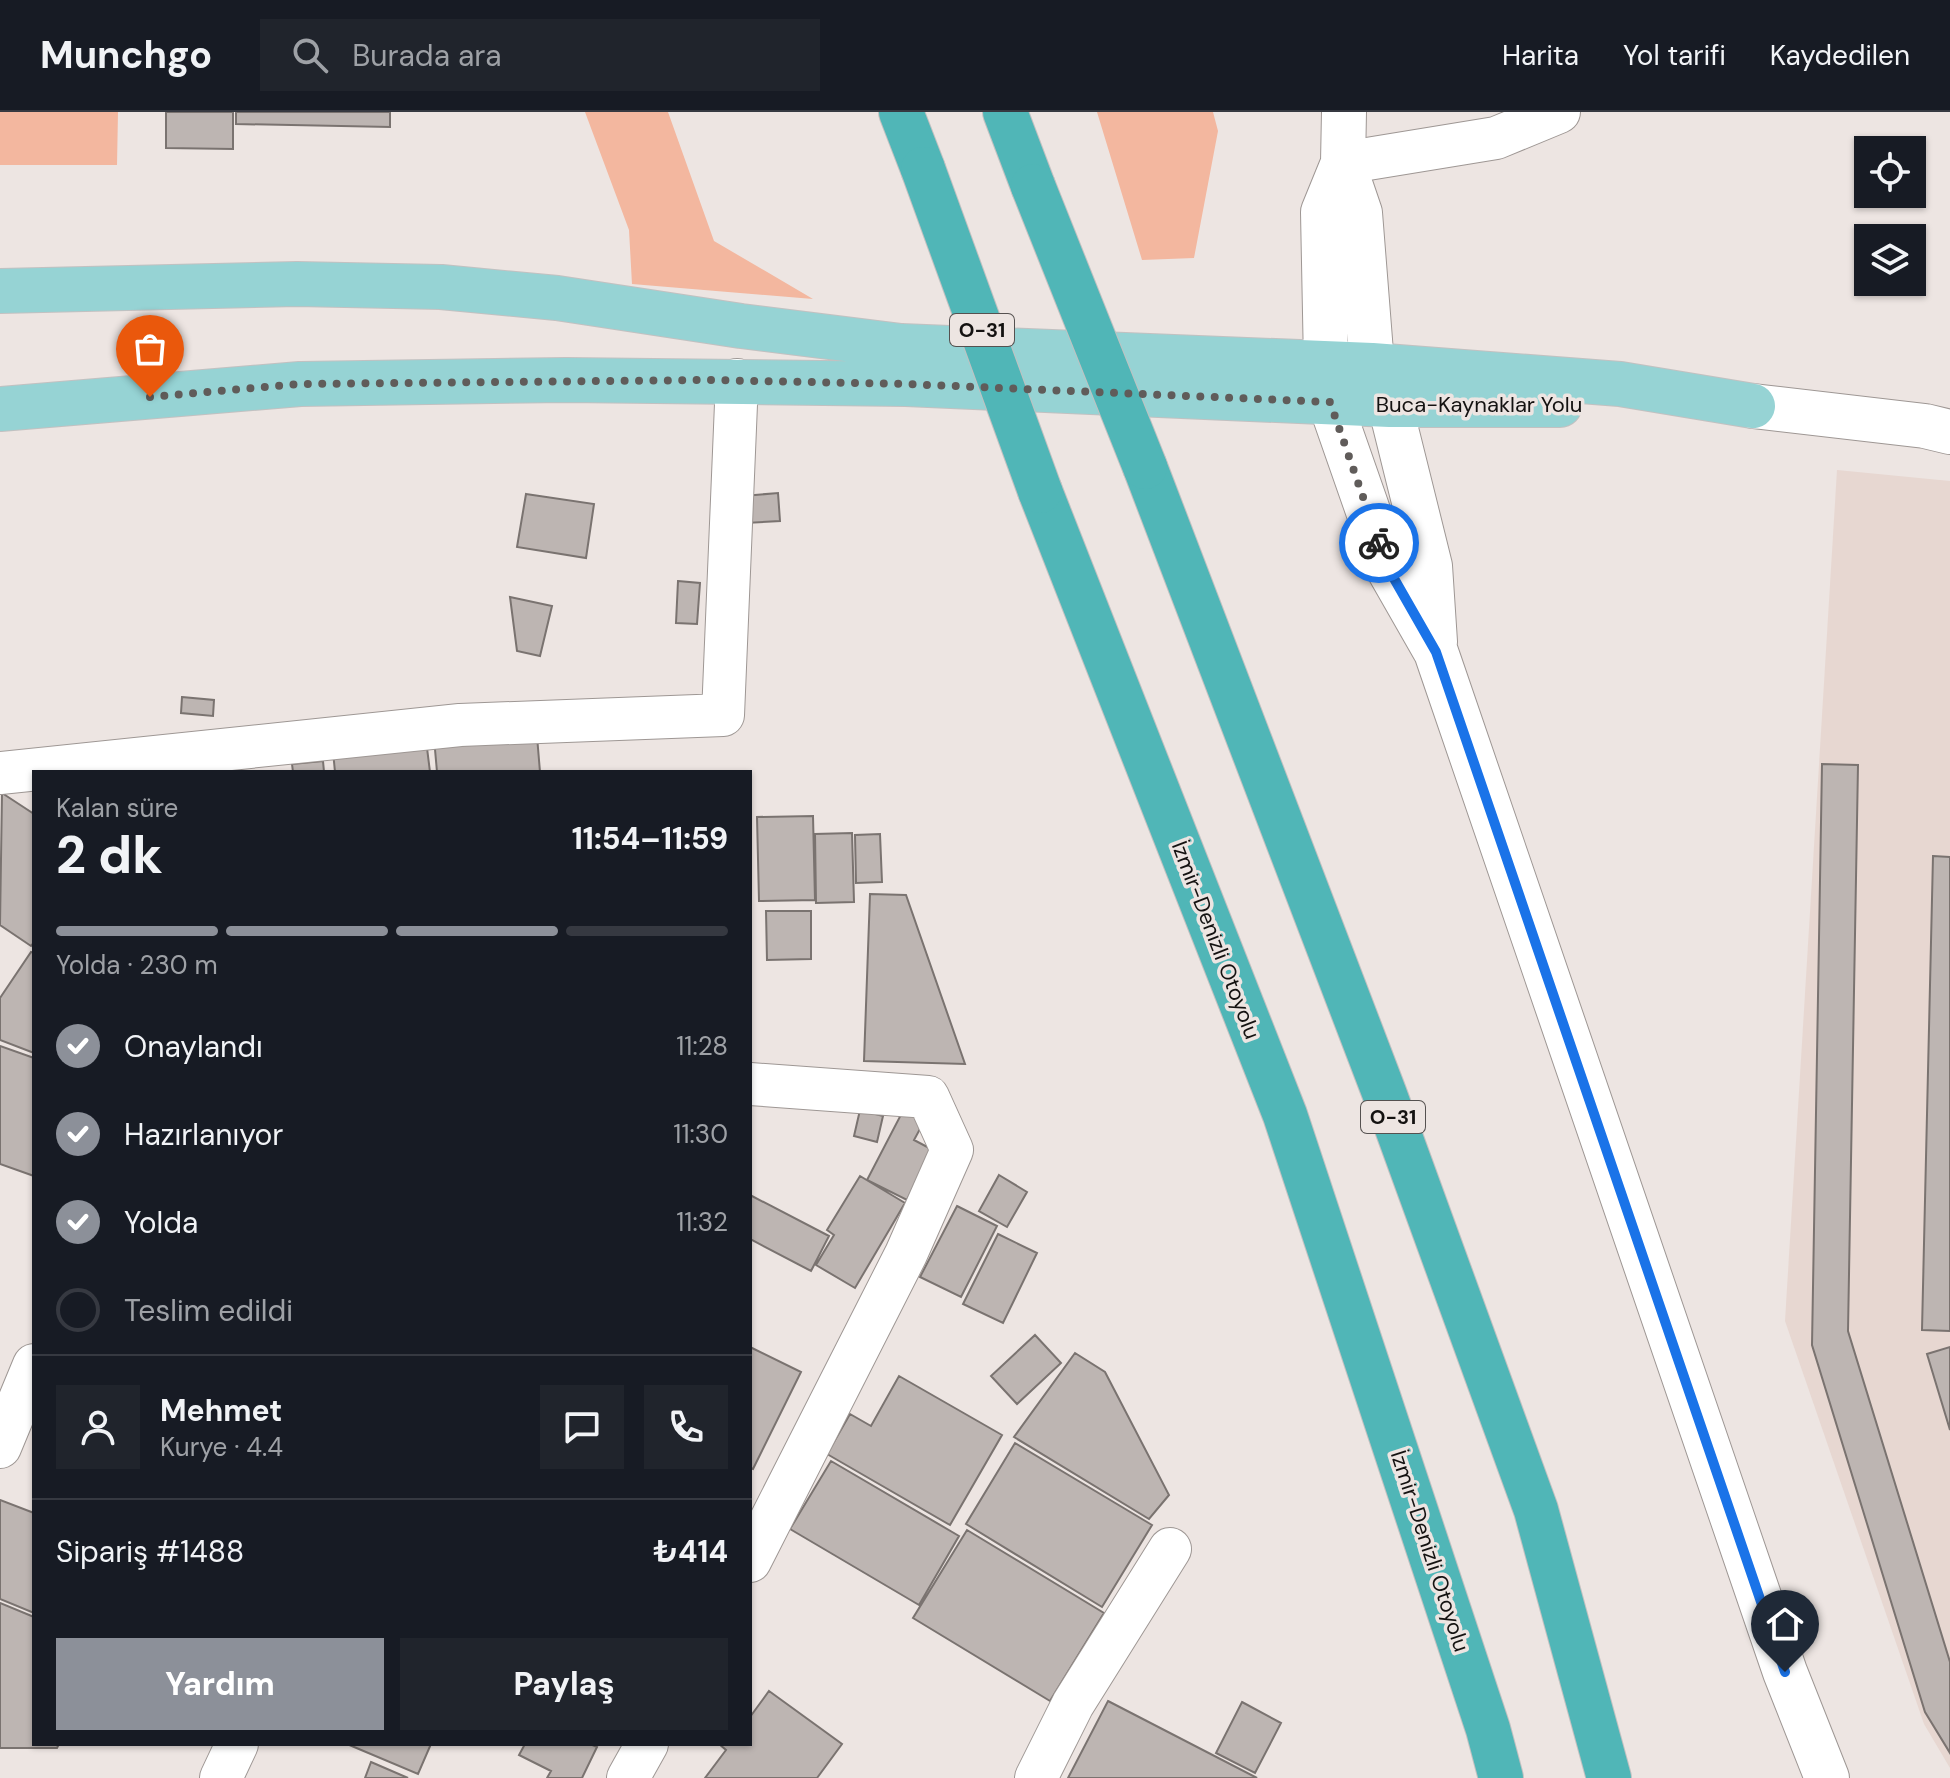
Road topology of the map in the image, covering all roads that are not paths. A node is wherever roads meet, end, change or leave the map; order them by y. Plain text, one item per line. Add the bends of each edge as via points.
1 (901, 112) edge
2 (1005, 112) edge
3 (1014, 112) edge
4 (1344, 112) edge
5 (1559, 112) edge
6 (1343, 163) junction
7 (1033, 186) junction
8 (0, 291) edge
9 (1372, 365) junction
10 (737, 380) junction
11 (1328, 382) junction
12 (1390, 405) junction
13 (1753, 406) junction
14 (0, 409) edge
15 (1950, 432) edge
16 (1436, 652) junction
17 (0, 773) edge
18 (32, 787) edge
19 (752, 1084) edge
20 (32, 1370) edge
21 (0, 1447) edge
22 (1170, 1549) dead end
23 (752, 1557) edge
24 (236, 1746) edge
25 (646, 1746) edge
26 (221, 1778) edge
27 (628, 1778) edge
28 (1036, 1778) edge
29 (1501, 1778) edge
30 (1609, 1778) edge
31 (1827, 1778) edge

1 - 29 highway, İzmir-Denizli Otoyolu / O-31, bridge via 1040,491 1285,1115
2 - 7 highway, O-31
3 - 7 highway
4 - 6 street
5 - 6 street via 1496,138
6 - 9 street via 1360,213
6 - 11 street via 1323,212
7 - 30 highway, O-31, bridge via 1385,1095 1536,1510
8 - 11 main road via 297,284 441,287 901,346 1234,361
9 - 11 main road
9 - 12 street
9 - 13 main road via 1620,384
10 - 11 main road, Buca-Kaynaklar Yolu
10 - 14 main road, Buca-Kaynaklar Yolu via 300,384
10 - 17 street via 723,715 460,725
11 - 12 main road, Buca-Kaynaklar Yolu
11 - 16 street via 1388,568
12 - 13 main road, Buca-Kaynaklar Yolu
12 - 16 street via 1430,566
13 - 15 street, Buca-Kaynaklar Yolu
16 - 31 street via 1785,1672
17 - 18 street
19 - 23 street via 928,1097 952,1150 906,1254
20 - 21 street
22 - 28 street via 1073,1704
24 - 26 street
25 - 27 street

